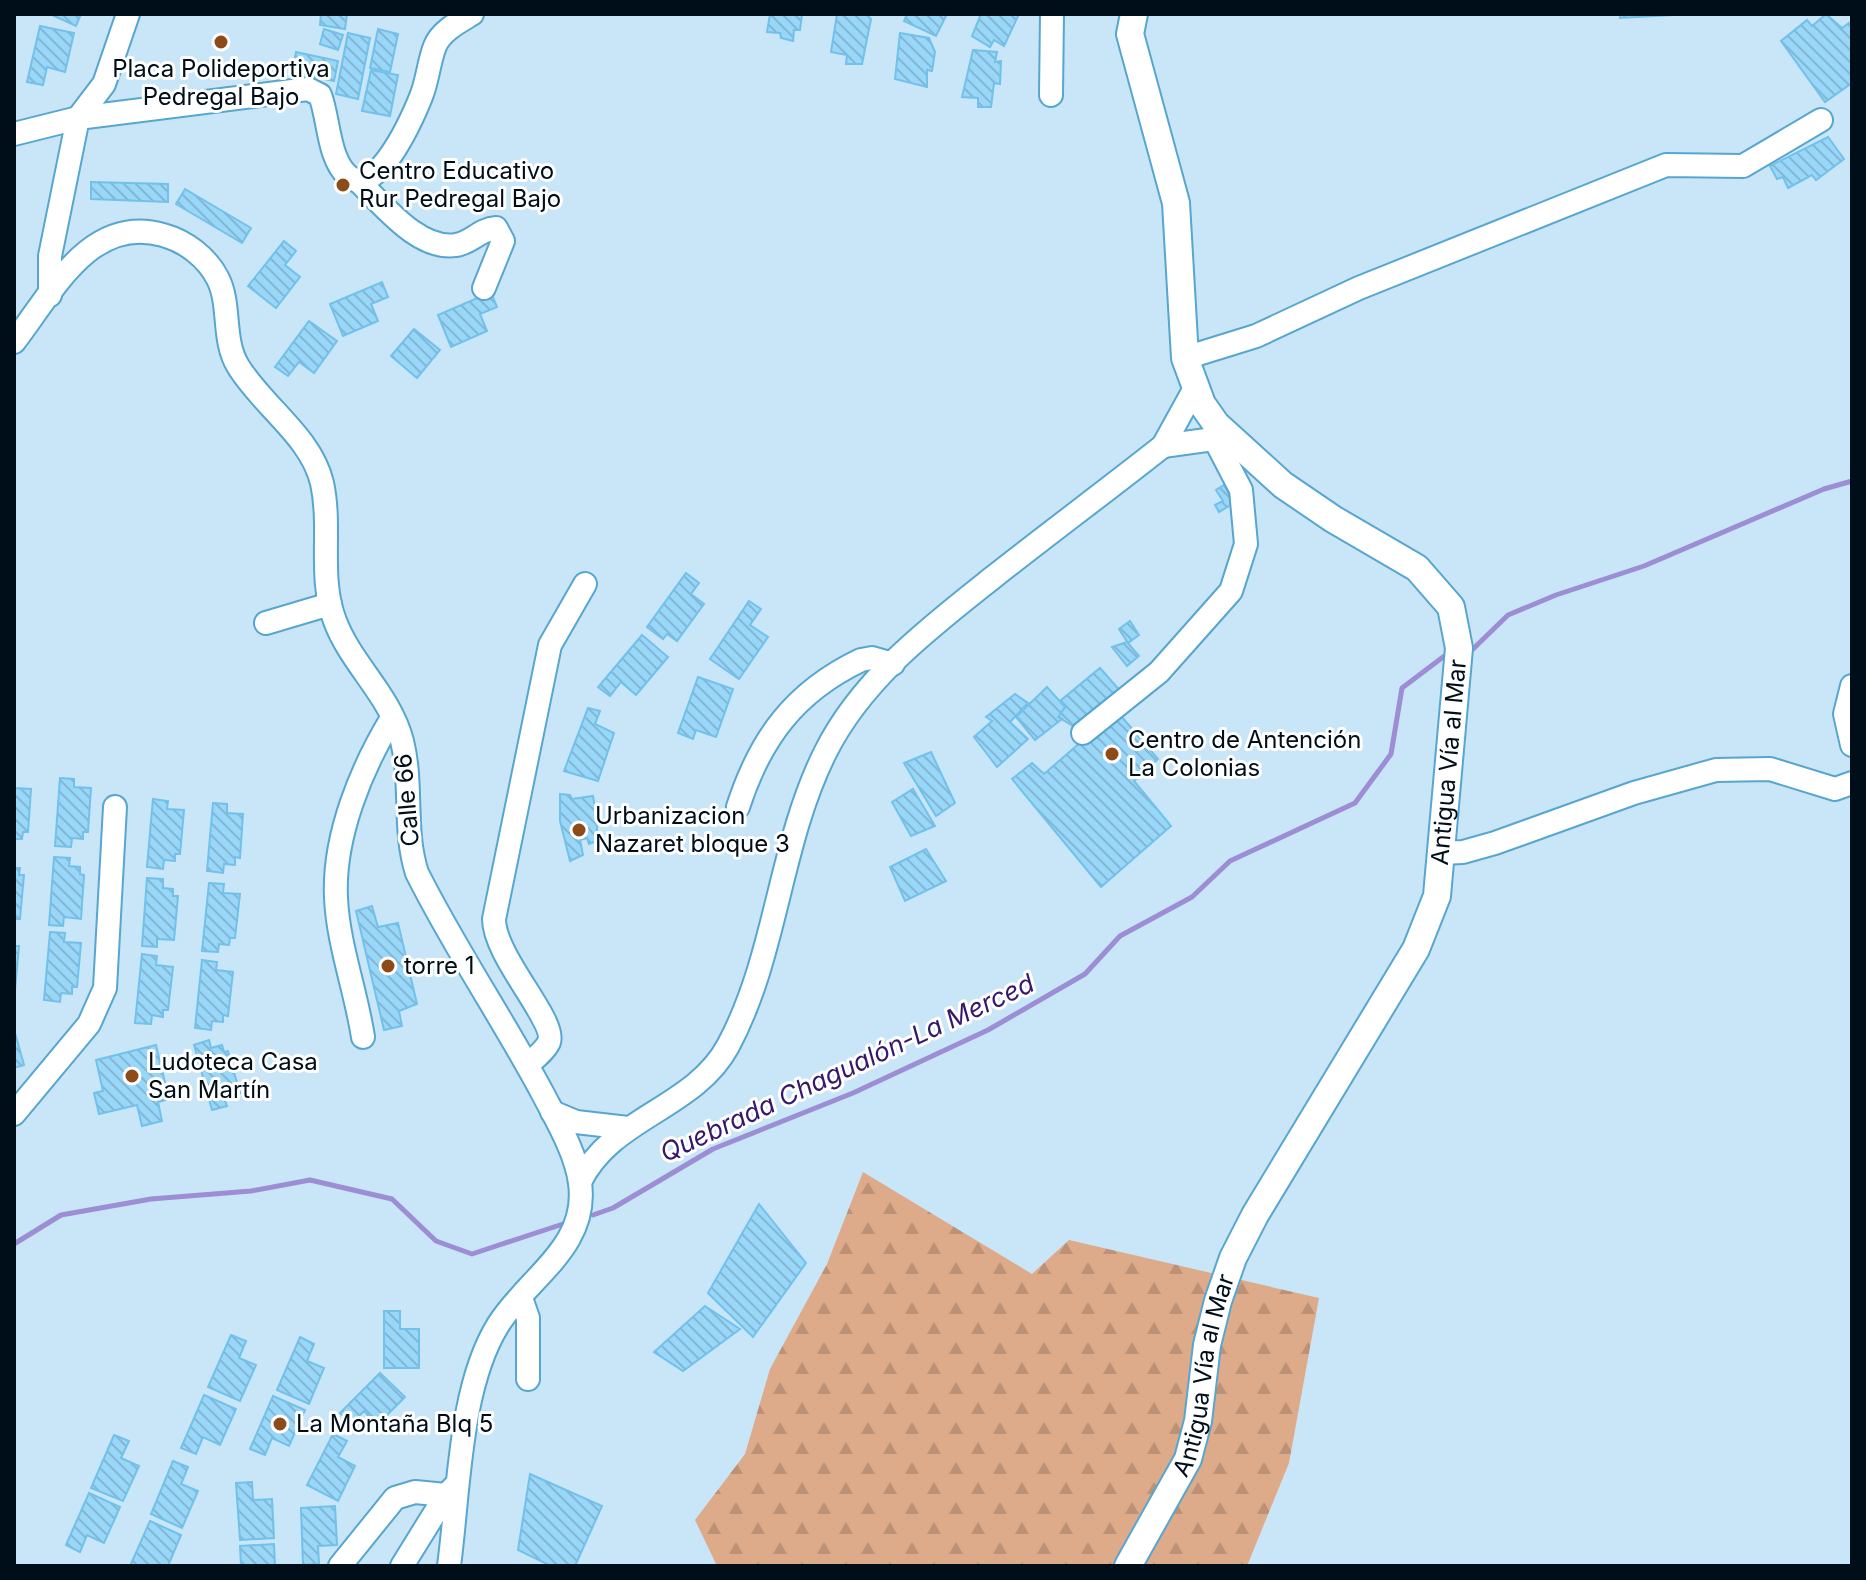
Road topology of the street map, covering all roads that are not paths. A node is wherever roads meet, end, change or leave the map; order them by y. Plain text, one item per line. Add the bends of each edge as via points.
1 (128, 14) edge
2 (472, 14) edge
3 (1052, 14) edge
4 (1134, 14) edge
5 (1051, 95) dead end
6 (78, 118) junction
7 (1821, 120) dead end
8 (14, 134) edge
9 (358, 181) junction
10 (484, 288) dead end
11 (50, 295) junction
12 (14, 342) edge
13 (1185, 358) junction
14 (1195, 388) junction
15 (1222, 438) junction
16 (1163, 446) junction
17 (585, 584) dead end
18 (330, 604) junction
19 (266, 623) dead end
20 (893, 664) junction
21 (1852, 686) edge
22 (392, 718) junction
23 (1083, 733) dead end
24 (1852, 745) edge
25 (1852, 783) edge
26 (115, 807) dead end
27 (738, 807) dead end
28 (1441, 853) junction
29 (363, 1037) dead end
30 (527, 1065) junction
31 (552, 1112) junction
32 (14, 1114) edge
33 (628, 1128) junction
34 (580, 1182) junction
35 (521, 1298) junction
36 (528, 1379) dead end
37 (453, 1489) junction
38 (340, 1566) edge
39 (402, 1566) edge
40 (449, 1566) edge
41 (1128, 1566) edge

1 - 6 street via 104,84
2 - 9 street via 435,43 423,92 401,139 380,171
3 - 5 street
4 - 13 main road, Antigua Vía al Mar via 1130,34 1176,203
6 - 8 street
6 - 9 street via 308,89 320,95 336,157 347,176
6 - 11 street via 50,256
7 - 13 street via 1743,166 1666,165 1359,288 1256,336
9 - 10 street via 423,238 438,244 456,245 496,228 503,241
11 - 12 street, Calle 66
11 - 18 street, Calle 66 via 94,244 130,229 173,238 211,267 223,290 236,364 309,454 321,481
13 - 14 main road, Antigua Vía al Mar
14 - 15 main road, Antigua Vía al Mar
14 - 16 street
15 - 16 street
15 - 23 street via 1241,490 1246,544 1231,591 1159,672
15 - 28 main road, Antigua Vía al Mar via 1333,519 1417,568 1451,607 1459,648 1457,701
16 - 20 street via 930,627
17 - 30 street via 550,645 494,919 501,951 549,1027 547,1046
18 - 19 street
18 - 22 street, Calle 66 via 345,644
20 - 27 street via 861,660 790,710 757,755
20 - 33 street via 843,722 825,753 805,802 745,1008 727,1048 698,1084
21 - 24 street via 1845,714
22 - 29 street via 345,825 338,869 338,915
22 - 30 street, Calle 66 via 402,740 410,851 417,873
25 - 28 street via 1835,789 1770,769 1716,770 1495,843
26 - 32 street via 105,988 89,1024
28 - 41 main road, Antigua Vía al Mar via 1437,896 1416,949 1233,1258 1207,1345 1188,1459
30 - 31 street, Calle 66
31 - 33 street via 576,1122
31 - 34 street, Calle 66
33 - 34 street via 600,1150
34 - 35 street, Calle 66 via 577,1226
35 - 36 street via 528,1318
35 - 37 street, Calle 66 via 499,1323 470,1391
37 - 38 street via 395,1498
37 - 39 street
37 - 40 street, Calle 66

